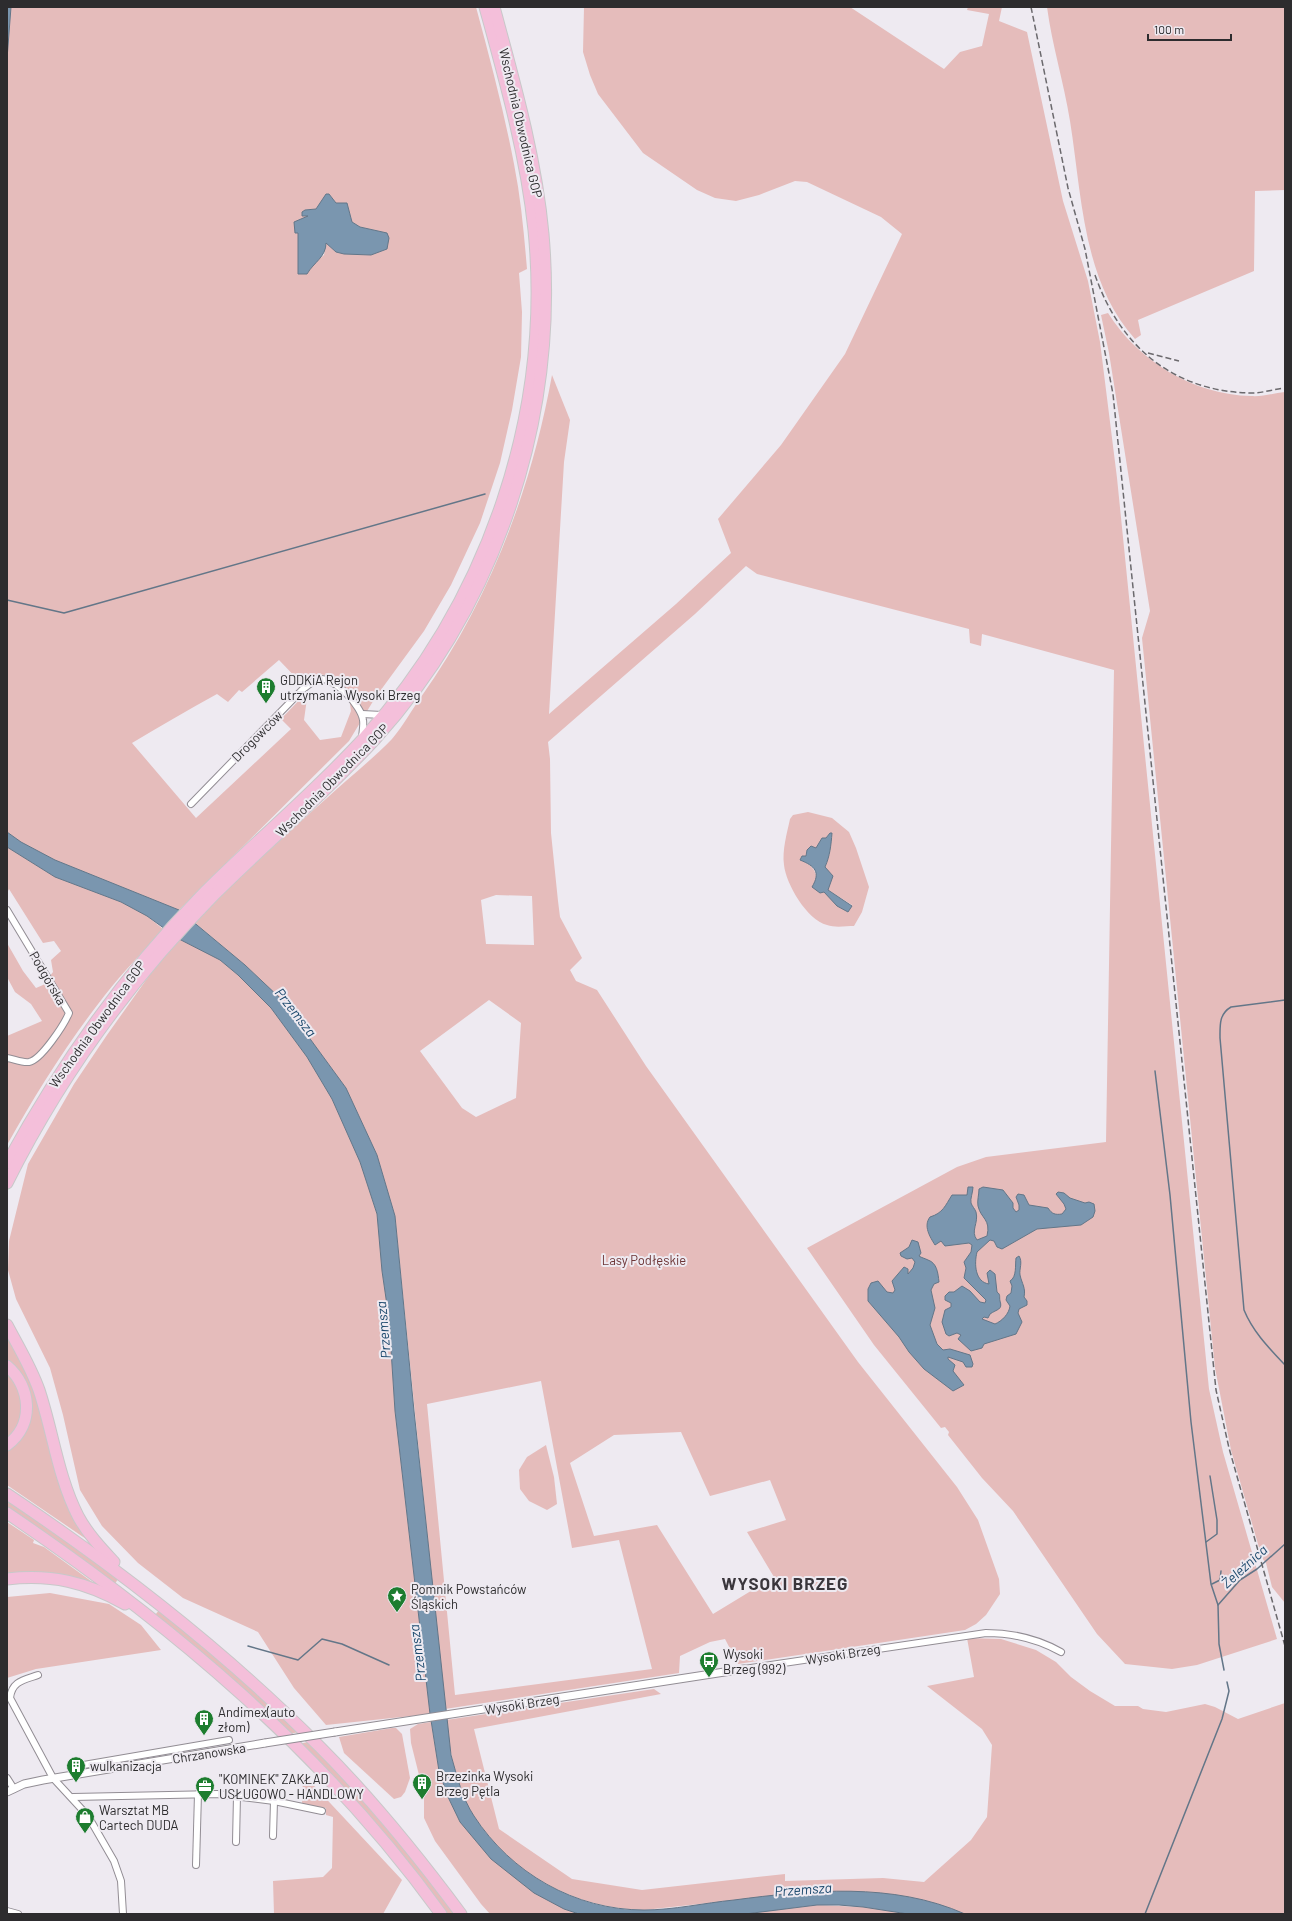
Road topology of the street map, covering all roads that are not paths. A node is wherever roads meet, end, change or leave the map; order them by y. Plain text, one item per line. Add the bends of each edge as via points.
1 (485, 7) edge
2 (494, 7) edge
3 (362, 714) junction
4 (384, 715) junction
5 (361, 741) junction
6 (191, 804) dead end
7 (226, 878) junction
8 (7, 910) edge
9 (157, 951) junction
10 (7, 1058) edge
11 (7, 1163) edge
12 (7, 1182) edge
13 (7, 1324) edge
14 (7, 1366) edge
15 (7, 1445) edge
16 (7, 1494) edge
17 (7, 1513) edge
18 (7, 1579) edge
19 (131, 1581) junction
20 (156, 1620) junction
21 (1061, 1652) dead end
22 (744, 1669) joint
23 (38, 1675) dead end
24 (418, 1720) joint
25 (229, 1740) dead end
26 (73, 1774) junction
27 (7, 1778) edge
28 (53, 1778) junction
29 (10, 1791) edge
30 (198, 1794) junction
31 (237, 1796) junction
32 (73, 1797) junction
33 (274, 1801) junction
34 (322, 1811) dead end
35 (273, 1836) dead end
36 (236, 1842) dead end
37 (196, 1865) dead end
38 (7, 1911) edge
39 (18, 1914) edge
40 (123, 1914) edge
41 (441, 1914) edge
42 (461, 1914) edge

1 - 4 highway, Wschodnia Obwodnica GOP via 516,125 532,213 536,308 530,384 513,467 483,553 457,608 411,681
2 - 7 highway, Wschodnia Obwodnica GOP via 535,175 545,268 545,320 540,381 528,446 517,487 499,538 475,592 445,645 390,723 358,758
3 - 4 street
3 - 5 street
3 - 6 street, Drogowców via 336,683 319,679 312,682
4 - 5 highway, Wschodnia Obwodnica GOP
5 - 7 highway, Wschodnia Obwodnica GOP
7 - 9 highway
8 - 10 street, Podgórska via 69,1013 65,1024 42,1053 33,1060 28,1062
9 - 11 highway, Wschodnia Obwodnica GOP via 116,994 71,1056
9 - 12 highway, Wschodnia Obwodnica GOP via 77,1063
13 - 19 highway via 39,1390 62,1477 76,1510 96,1542
14 - 15 highway via 22,1383 27,1405 21,1428
16 - 19 highway
17 - 20 highway
18 - 20 highway via 34,1577 73,1582 106,1594
19 - 42 highway via 227,1659 320,1747 394,1829
20 - 41 highway via 247,1698 307,1756 382,1840
21 - 22 street, Wysoki Brzeg via 1041,1642 1019,1636 986,1633
22 - 24 street, Wysoki Brzeg
23 - 28 street via 16,1682 10,1698
24 - 26 street, Chrzanowska, bridge
25 - 26 street, Chrzanowska via 72,1767
26 - 28 street, Chrzanowska
27 - 29 street, Chrzanowska
28 - 29 street, Chrzanowska
28 - 32 street
30 - 31 street
30 - 32 street
30 - 37 street
31 - 33 street
31 - 36 street
32 - 40 street via 88,1816 119,1871
33 - 34 street
33 - 35 street
38 - 39 street

